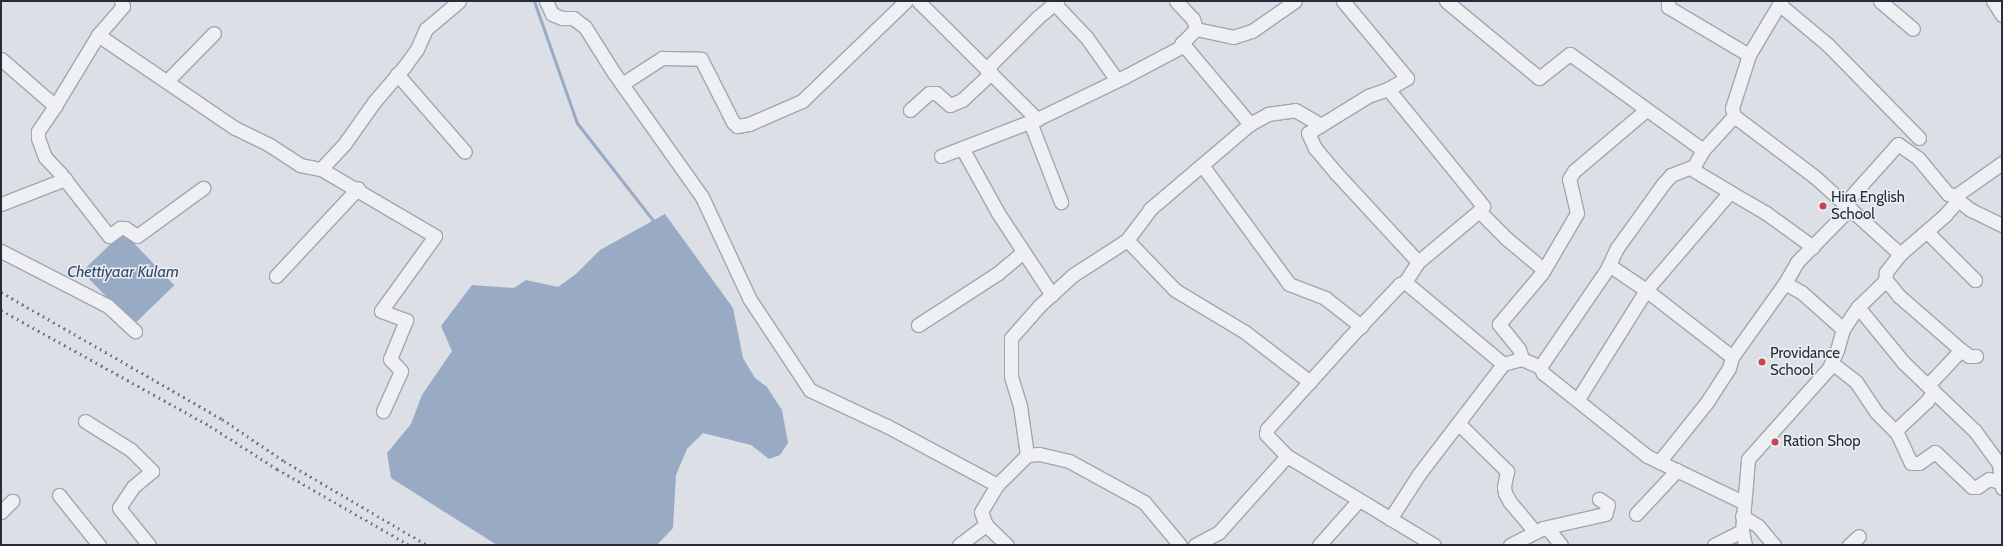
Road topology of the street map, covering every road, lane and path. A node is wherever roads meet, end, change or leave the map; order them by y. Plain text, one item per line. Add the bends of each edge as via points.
1 (121, 1) edge
2 (459, 1) edge
3 (546, 1) edge
4 (906, 1) edge
5 (918, 1) edge
6 (1176, 1) edge
7 (1295, 1) edge
8 (1343, 1) edge
9 (1446, 1) edge
10 (1668, 1) edge
11 (1880, 1) edge
12 (1993, 1) edge
13 (1054, 2) edge
14 (1780, 2) edge
15 (2002, 15) edge
16 (1196, 29) junction
17 (1913, 29) dead end
18 (214, 33) dead end
19 (98, 35) junction
20 (1182, 43) junction
21 (1749, 55) junction
22 (1, 59) edge
23 (988, 71) junction
24 (397, 74) junction
25 (1116, 79) junction
26 (167, 81) junction
27 (622, 84) junction
28 (1388, 89) junction
29 (55, 106) junction
30 (910, 110) dead end
31 (1646, 110) junction
32 (1734, 116) junction
33 (1033, 120) junction
34 (1250, 124) junction
35 (1321, 125) junction
36 (1919, 138) dead end
37 (962, 148) junction
38 (1703, 150) junction
39 (465, 152) dead end
40 (942, 156) dead end
41 (2002, 163) edge
42 (1202, 165) junction
43 (1694, 166) junction
44 (321, 169) junction
45 (65, 179) junction
46 (203, 188) dead end
47 (358, 188) junction
48 (1730, 192) junction
49 (1958, 198) junction
50 (1061, 202) dead end
51 (1, 204) edge
52 (1847, 206) junction
53 (1479, 211) junction
54 (2002, 225) edge
55 (1927, 232) junction
56 (1128, 240) junction
57 (1813, 247) junction
58 (1, 251) edge
59 (1024, 252) junction
60 (1900, 254) junction
61 (1418, 262) junction
62 (1609, 265) junction
63 (1544, 270) junction
64 (276, 276) dead end
65 (1886, 280) junction
66 (1975, 280) dead end
67 (1405, 282) junction
68 (1785, 283) junction
69 (1646, 290) junction
70 (1052, 295) junction
71 (1858, 307) junction
72 (918, 325) dead end
73 (1361, 326) junction
74 (1843, 329) junction
75 (135, 331) dead end
76 (1961, 350) junction
77 (1976, 356) dead end
78 (1732, 357) junction
79 (1522, 359) junction
80 (1832, 362) junction
81 (1504, 364) junction
82 (1540, 367) junction
83 (1310, 382) junction
84 (1931, 388) junction
85 (1578, 399) junction
86 (383, 411) dead end
87 (85, 421) dead end
88 (1458, 423) junction
89 (1895, 431) junction
90 (1027, 455) junction
91 (1287, 456) junction
92 (1659, 462) junction
93 (1677, 470) junction
94 (997, 485) junction
95 (2001, 485) edge
96 (59, 494) dead end
97 (1599, 499) dead end
98 (1359, 500) junction
99 (12, 501) dead end
100 (1744, 502) junction
101 (1, 512) edge
102 (1636, 514) dead end
103 (1742, 516) junction
104 (1390, 519) junction
105 (986, 525) junction
106 (1539, 530) junction
107 (1742, 531) junction
108 (1859, 536) dead end
109 (145, 543) edge
110 (98, 545) edge
111 (959, 545) edge
112 (1007, 545) edge
113 (1180, 545) edge
114 (1195, 545) edge
115 (1319, 545) edge
116 (1433, 545) edge
117 (1510, 545) edge
118 (1561, 545) edge
119 (1714, 545) edge
120 (1745, 545) edge
121 (1774, 545) edge
122 (1849, 545) edge

1 - 19 street via 123,6
2 - 24 street via 426,29 417,48
3 - 27 street via 552,14 562,18 573,18 585,28
4 - 27 street via 802,101 749,124 737,126 733,122 701,59 662,58
5 - 23 street
6 - 16 street via 1193,18
7 - 16 street via 1252,31 1232,37
8 - 28 street via 1407,78
9 - 31 street via 1539,78 1570,54
10 - 21 street via 1668,7
11 - 17 street
12 - 15 street
13 - 23 street
13 - 25 street via 1087,38
14 - 21 street
14 - 36 street via 1828,45
16 - 20 street
18 - 26 street
19 - 26 street
19 - 29 street
20 - 25 street via 1180,48
20 - 34 street
21 - 32 street via 1732,108
22 - 29 street
23 - 30 street via 956,102 950,105 936,93 929,93
23 - 33 street
24 - 39 street
24 - 44 street via 345,143
25 - 33 street
26 - 44 street via 234,128 268,144 300,165
27 - 94 street via 702,197 749,298 810,390 887,426
28 - 35 street via 1368,96
28 - 53 street via 1484,206
29 - 45 street via 41,124 38,138 45,157
31 - 38 street
31 - 63 street via 1574,171 1569,179 1578,213
32 - 38 street
32 - 52 street
33 - 37 street
33 - 50 street
34 - 35 street via 1268,114 1295,110
34 - 42 street
35 - 61 street via 1308,133 1315,148
37 - 40 street
37 - 59 street via 998,213
38 - 43 street
41 - 49 street
42 - 56 street via 1150,209
42 - 73 street via 1288,284 1325,298
43 - 48 street via 1701,177
43 - 62 street via 1671,175 1663,184 1617,248
44 - 47 street
45 - 46 street via 109,236 120,228 125,228 137,236
45 - 51 street
47 - 64 street
47 - 86 street via 435,236 381,311 406,320 390,359 401,371
48 - 57 street via 1766,213
48 - 69 street
49 - 52 street via 1948,194 1918,158 1898,144
49 - 54 street via 1971,210
49 - 55 street
52 - 57 street
52 - 60 street
53 - 61 street
53 - 63 street
55 - 60 street
55 - 66 street
56 - 70 street via 1073,275
56 - 83 street via 1174,290 1245,332
57 - 68 street via 1797,262
58 - 75 street via 108,306
59 - 70 street
59 - 72 street via 998,273
60 - 65 street via 1886,272
61 - 67 street
62 - 69 street
62 - 82 street
63 - 79 street via 1499,324 1519,349
65 - 71 street
65 - 76 street via 1899,296
67 - 73 street via 1400,284
67 - 81 street
68 - 74 street via 1801,292
68 - 78 street
69 - 78 street
69 - 85 street
70 - 90 street via 1011,338 1011,376 1020,406
71 - 74 street
71 - 84 street via 1903,362
73 - 83 street
74 - 80 street
76 - 77 street via 1969,356
76 - 84 street
78 - 92 street via 1729,368 1707,402
79 - 81 street
79 - 82 street
80 - 89 street via 1856,382 1876,412
80 - 100 street via 1748,459
81 - 88 street
82 - 85 street via 1543,373
83 - 91 street via 1267,430 1266,434
84 - 89 street via 1927,401
84 - 95 street via 1975,431 1990,451 1999,464
85 - 92 street via 1647,456
87 - 109 street via 131,450 152,471 133,487 119,508
88 - 104 street via 1419,474
88 - 106 street via 1507,471 1505,493 1510,502
89 - 95 street via 1904,444 1911,463 1919,463 1935,452 1972,487 1977,487 1989,479
90 - 94 street
90 - 113 street via 1039,454 1069,461 1133,494 1157,516 1166,532
91 - 98 street
91 - 114 street via 1219,532
92 - 93 street
93 - 100 street
93 - 102 street
94 - 105 street via 981,512
96 - 110 street
97 - 106 street via 1608,505 1605,514
98 - 104 street
98 - 115 street
99 - 101 street
100 - 103 street
103 - 107 street
103 - 121 street via 1758,526
104 - 116 street
105 - 111 street
105 - 112 street
106 - 117 street
106 - 118 street via 1550,531
107 - 119 street
107 - 120 street
108 - 122 street

